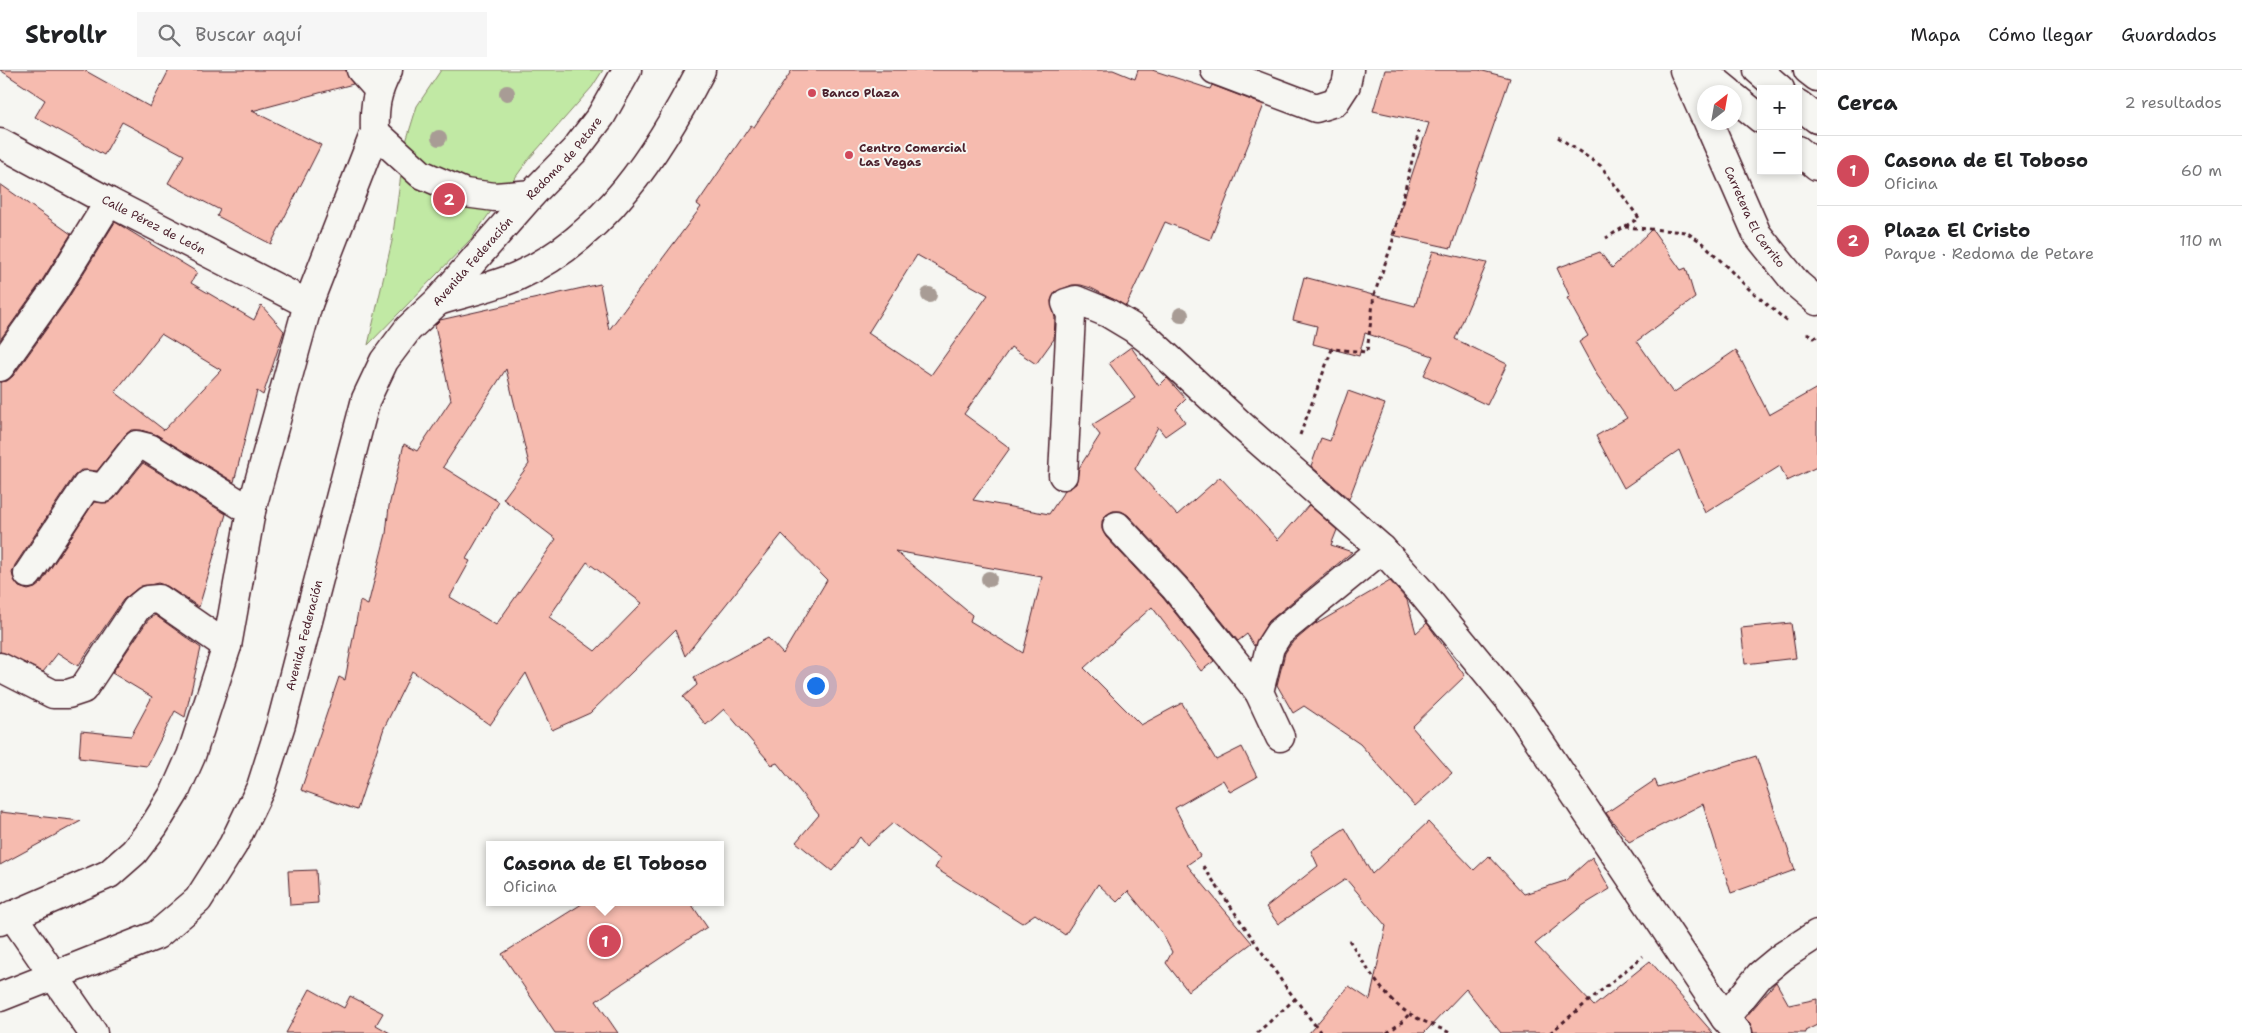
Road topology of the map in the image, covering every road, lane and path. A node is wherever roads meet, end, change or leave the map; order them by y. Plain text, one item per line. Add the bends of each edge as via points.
1 (627, 70) edge
2 (701, 70) edge
3 (1215, 70) edge
4 (1349, 70) edge
5 (1684, 70) edge
6 (1702, 70) edge
7 (1758, 70) edge
8 (1808, 70) edge
9 (376, 76) edge
10 (1817, 77) edge
11 (1720, 85) edge
12 (1775, 85) edge
13 (1697, 99) edge
14 (1742, 104) edge
15 (1802, 107) edge
16 (1757, 116) edge
17 (1817, 119) edge
18 (1712, 130) edge
19 (1419, 131) dead end
20 (375, 132) junction
21 (1558, 137) dead end
22 (0, 143) edge
23 (1802, 153) edge
24 (1817, 166) edge
25 (532, 194) junction
26 (109, 202) junction
27 (1624, 227) junction
28 (1606, 238) dead end
29 (438, 301) junction
30 (1817, 301) edge
31 (308, 304) junction
32 (1792, 325) dead end
33 (1800, 329) dead end
34 (1817, 336) edge
35 (0, 367) edge
36 (1300, 436) dead end
37 (1062, 475) dead end
38 (251, 511) junction
39 (1117, 526) dead end
40 (1382, 549) junction
41 (28, 574) dead end
42 (227, 646) junction
43 (0, 667) edge
44 (1259, 692) junction
45 (1280, 737) dead end
46 (1203, 866) dead end
47 (6, 918) edge
48 (1817, 934) edge
49 (1669, 935) junction
50 (1349, 940) dead end
51 (54, 977) junction
52 (0, 997) edge
53 (1295, 999) junction
54 (1410, 1013) junction
55 (1732, 1026) edge
56 (94, 1033) edge
57 (1257, 1033) edge
58 (1321, 1033) edge
59 (1387, 1033) edge
60 (1450, 1033) edge
61 (1550, 1033) edge

1 - 25 street, Redoma de Petare via 601,116 575,150
2 - 29 street via 653,152 615,204 581,237 518,276
3 - 4 street via 1316,108 1335,102 1346,85
5 - 13 street
6 - 11 street
7 - 12 street
8 - 10 street
9 - 20 street
14 - 16 street
15 - 17 street
18 - 30 street, Carretera El Cerrito via 1757,234 1796,284
19 - 36 path via 1392,244 1374,295 1367,352 1332,349
20 - 25 street, Redoma de Petare via 421,174 465,193 495,197
20 - 31 street
21 - 27 path via 1601,166 1640,218
22 - 26 street, Calle Pérez de León
23 - 24 street
25 - 29 street, Avenida Federación
26 - 31 street, Calle Pérez de León
26 - 35 street via 54,291
27 - 28 path
27 - 32 path via 1686,232 1703,243 1749,289
29 - 51 street, Avenida Federación via 408,329 384,361 366,399 281,724 261,787 233,845 198,900 157,935
31 - 38 street
33 - 34 path via 1814,338
37 - 40 street via 1071,316 1066,303 1076,300 1108,313 1150,341
38 - 41 street via 149,448 137,446 103,488 87,484
38 - 42 street
39 - 44 street via 1174,588
40 - 44 street via 1279,633 1270,647
40 - 49 street via 1521,714
42 - 43 street via 159,598 147,600 136,609 83,689 68,694 52,694
42 - 47 street via 179,783 154,826 134,852 109,874
44 - 45 street
46 - 53 path
47 - 51 street
48 - 55 street via 1760,974
49 - 55 street
49 - 61 path
50 - 54 path via 1396,1004
51 - 52 street, Avenida Federación
51 - 56 street
53 - 57 path
53 - 58 path
54 - 59 path
54 - 60 path

